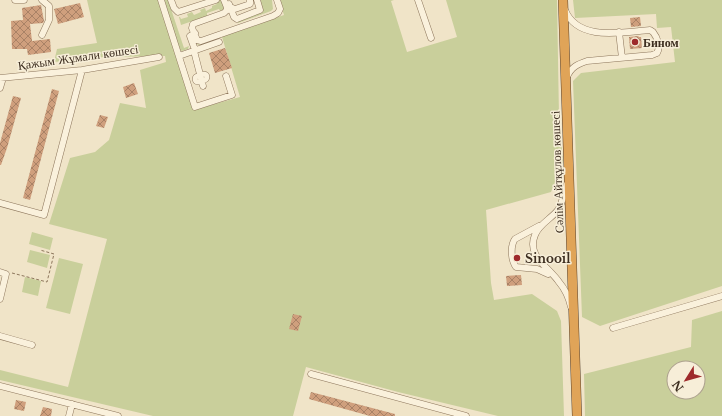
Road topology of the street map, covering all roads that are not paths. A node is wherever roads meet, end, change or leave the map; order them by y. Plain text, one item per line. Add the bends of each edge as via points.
1 (15, 0) edge
2 (24, 0) edge
3 (42, 0) edge
4 (161, 0) edge
5 (172, 0) edge
6 (207, 0) edge
7 (216, 0) edge
8 (226, 0) edge
9 (250, 0) edge
10 (257, 0) edge
11 (274, 0) edge
12 (277, 0) edge
13 (418, 0) edge
14 (563, 0) edge
15 (228, 7) junction
16 (619, 32) junction
17 (195, 33) junction
18 (42, 35) dead end
19 (431, 38) dead end
20 (220, 42) dead end
21 (194, 50) junction
22 (178, 56) junction
23 (159, 57) dead end
24 (622, 58) junction
25 (82, 70) junction
26 (226, 76) dead end
27 (1, 78) edge
28 (201, 79) dead end
29 (566, 80) junction
30 (0, 88) edge
31 (569, 174) junction
32 (0, 203) edge
33 (542, 224) junction
34 (3, 273) edge
35 (566, 292) junction
36 (722, 296) edge
37 (0, 298) edge
38 (574, 323) junction
39 (613, 328) dead end
40 (0, 336) edge
41 (32, 344) dead end
42 (311, 374) dead end
43 (0, 386) edge
44 (72, 404) junction
45 (444, 414) edge
46 (69, 416) edge
47 (118, 416) edge
48 (466, 416) edge
49 (577, 416) edge

1 - 2 street
3 - 18 street via 49,6 49,20
4 - 22 street
5 - 6 street via 176,8 181,9
5 - 7 street via 178,12
8 - 15 street
9 - 15 street via 251,4 242,7
10 - 15 street via 260,10 237,19
11 - 17 street via 276,8 271,13 201,38
12 - 17 street via 280,9 273,16 201,41 197,40
13 - 19 street
14 - 16 street via 567,14 583,28 595,32
14 - 29 highway, Сәлім Айтқұлов көшесі
15 - 17 street via 224,13 194,23 192,27
16 - 24 street
16 - 24 street via 650,30 657,37 659,47 657,53 652,55
17 - 21 street via 190,36
20 - 21 street
21 - 22 street
21 - 28 street
22 - 26 street via 195,107 232,95
23 - 25 street, Қажым Жұмали көшесі
24 - 29 street via 578,64 570,70
25 - 27 street, Қажым Жұмали көшесі
25 - 32 street via 44,214
27 - 30 street
29 - 31 highway, Сәлім Айтқұлов көшесі
31 - 33 street via 557,211
31 - 38 highway, Сәлім Айтқұлов көшесі
33 - 35 street via 535,235 534,252
33 - 35 street via 513,242 513,262 516,267 548,273
34 - 37 street
35 - 38 street
36 - 39 street
38 - 49 highway, Сәлім Айтқұлов көшесі
40 - 41 street
42 - 45 street
43 - 44 street
44 - 46 street
44 - 47 street
45 - 48 street

